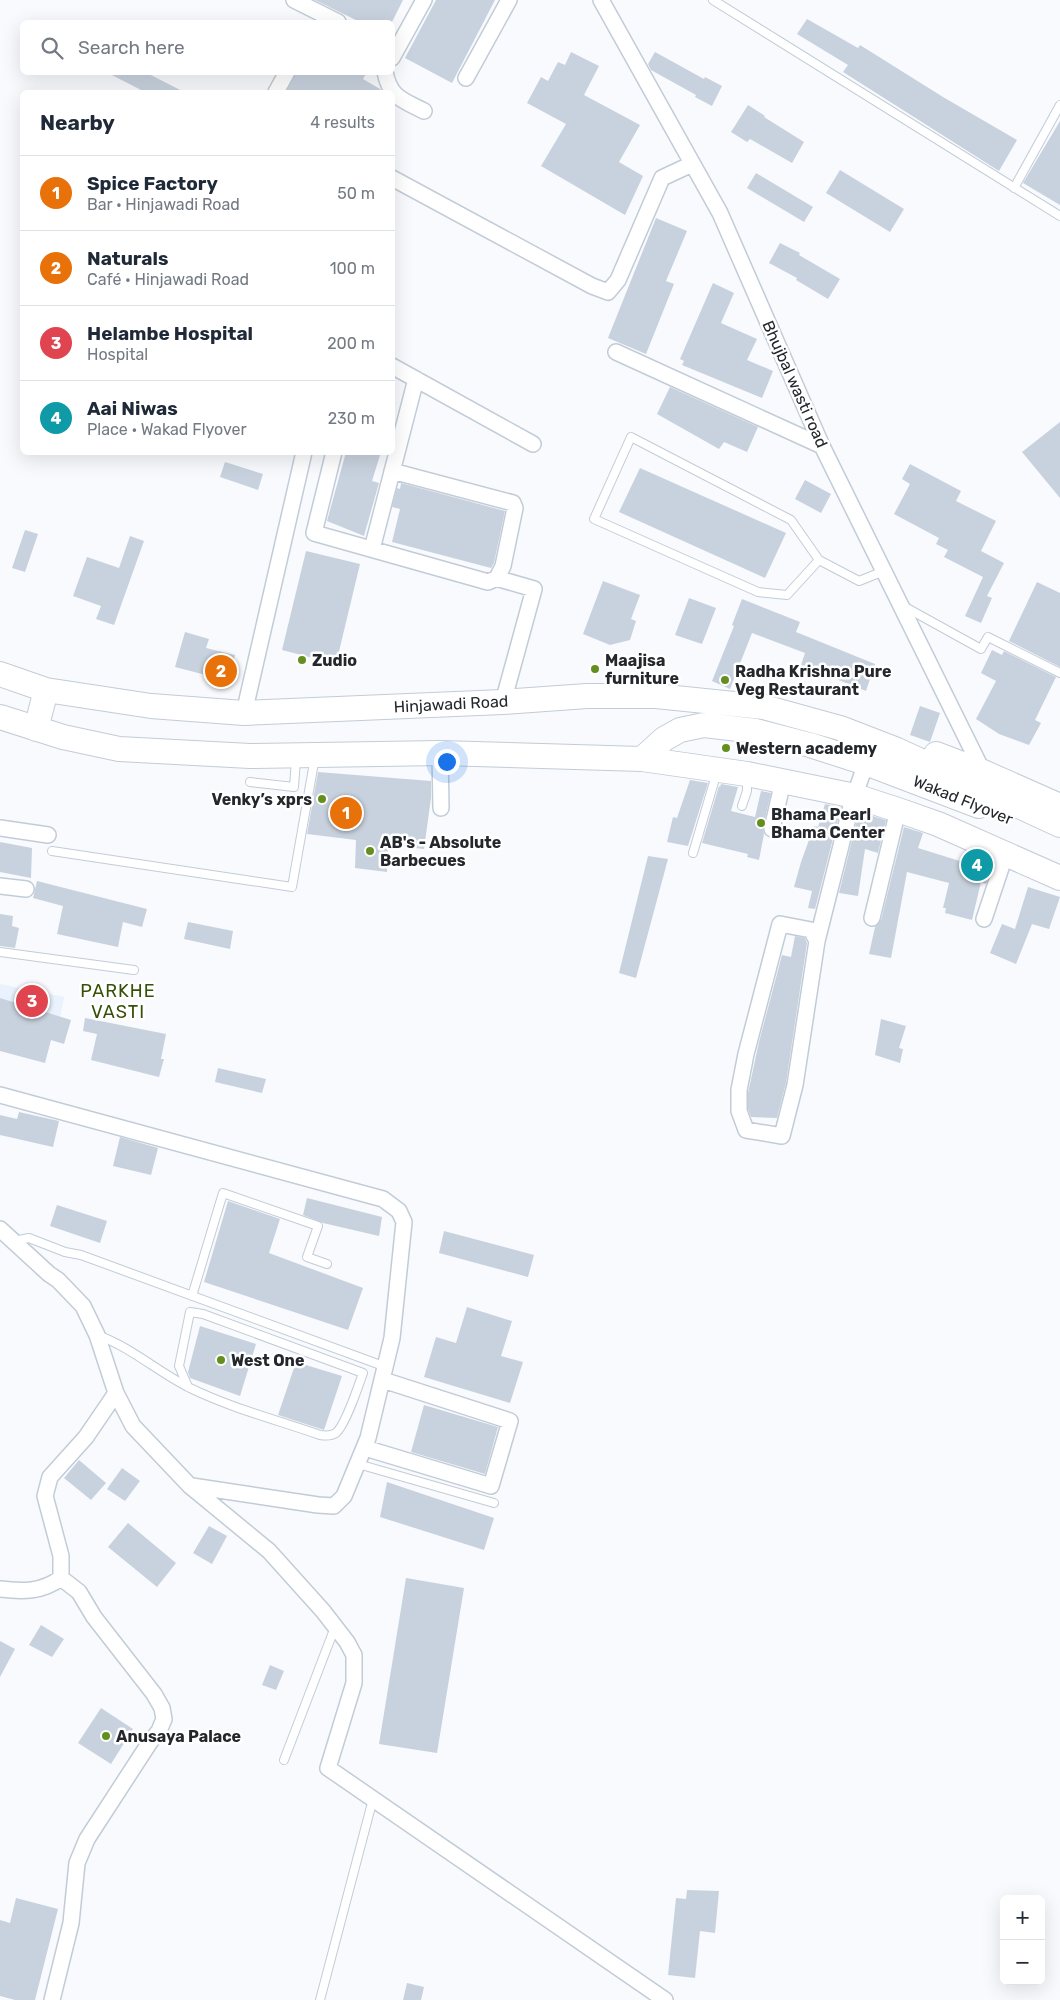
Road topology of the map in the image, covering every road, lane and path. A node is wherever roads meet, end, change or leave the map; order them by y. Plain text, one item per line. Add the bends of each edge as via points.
1 (294, 0) edge
2 (424, 0) edge
3 (508, 0) edge
4 (713, 0) edge
5 (600, 2) edge
6 (316, 18) edge
7 (395, 52) edge
8 (285, 75) edge
9 (386, 75) edge
10 (466, 78) dead end
11 (277, 90) edge
12 (390, 90) edge
13 (395, 97) edge
14 (1060, 104) edge
15 (424, 111) dead end
16 (692, 164) junction
17 (395, 180) edge
18 (1014, 188) junction
19 (1060, 216) edge
20 (616, 352) dead end
21 (395, 368) edge
22 (416, 378) junction
23 (533, 444) dead end
24 (822, 446) junction
25 (303, 455) edge
26 (333, 455) edge
27 (392, 471) junction
28 (372, 549) junction
29 (819, 560) junction
30 (884, 571) junction
31 (496, 578) junction
32 (901, 605) junction
33 (1060, 673) edge
34 (0, 674) edge
35 (46, 690) junction
36 (503, 702) junction
37 (244, 713) junction
38 (0, 717) edge
39 (36, 729) junction
40 (897, 750) joint
41 (440, 753) junction
42 (306, 755) junction
43 (642, 759) junction
44 (866, 763) junction
45 (717, 770) junction
46 (747, 774) junction
47 (783, 781) junction
48 (250, 782) dead end
49 (970, 784) junction
50 (855, 796) junction
51 (742, 806) dead end
52 (1060, 806) edge
53 (441, 808) dead end
54 (898, 810) junction
55 (1060, 825) edge
56 (0, 828) edge
57 (772, 830) dead end
58 (48, 835) dead end
59 (1060, 840) edge
60 (52, 851) dead end
61 (1006, 853) junction
62 (694, 854) dead end
63 (1060, 878) edge
64 (0, 886) edge
65 (26, 889) dead end
66 (872, 918) dead end
67 (984, 919) dead end
68 (817, 941) junction
69 (0, 952) edge
70 (134, 970) dead end
71 (0, 1095) edge
72 (0, 1229) edge
73 (14, 1241) junction
74 (327, 1264) dead end
75 (192, 1296) junction
76 (97, 1335) junction
77 (384, 1373) junction
78 (188, 1387) junction
79 (116, 1393) junction
80 (365, 1448) junction
81 (358, 1464) junction
82 (190, 1486) junction
83 (494, 1503) dead end
84 (56, 1582) junction
85 (0, 1589) edge
86 (335, 1627) junction
87 (284, 1760) dead end
88 (373, 1798) junction
89 (52, 2000) edge
90 (320, 2000) edge
91 (665, 2000) edge

1 - 6 street
2 - 7 street
3 - 10 street
4 - 18 lane
5 - 16 street, Bhujbal wasti road
8 - 11 street
9 - 12 street
13 - 15 street
14 - 18 lane
16 - 17 street via 662,178 618,280 608,292
16 - 24 street, Bhujbal wasti road via 720,213
18 - 19 lane
20 - 24 street
21 - 22 street
22 - 23 street
22 - 27 street
24 - 30 street, Bhujbal wasti road
25 - 37 street
26 - 28 street via 314,533
27 - 28 street
27 - 31 street via 513,503 515,508 503,566
28 - 31 street via 488,582
29 - 29 lane via 791,520 631,437 594,519 758,592 787,595
29 - 30 lane via 859,582
30 - 32 street, Bhujbal wasti road
31 - 36 street via 534,589
32 - 33 lane via 981,649 988,637
32 - 49 street, Bhujbal wasti road
34 - 35 main road, Hinjawadi Road
35 - 37 main road, Hinjawadi Road via 151,706
35 - 39 main road
36 - 37 main road, Hinjawadi Road
36 - 40 main road, Hinjawadi Road via 587,696 656,696 764,707 840,728
38 - 39 main road
39 - 42 main road via 118,749 250,756
40 - 49 main road, Wakad Flyover
41 - 42 main road
41 - 43 main road
41 - 53 street
42 - 48 lane via 294,787
42 - 60 lane via 292,887
43 - 44 main road via 664,739 680,730 704,725 756,731
43 - 45 main road
44 - 49 main road, Wakad Flyover
44 - 50 street
45 - 46 main road
45 - 62 lane
46 - 47 main road
46 - 51 lane via 747,791
47 - 50 main road
47 - 57 street
49 - 52 main road
49 - 55 main road, Wakad Flyover
49 - 59 main road, Wakad Flyover
50 - 54 main road
50 - 68 street
54 - 61 main road
54 - 66 street
56 - 58 street
61 - 63 main road
61 - 67 street
64 - 65 street
68 - 68 street via 811,930 780,924 739,1090 739,1112 746,1130 782,1136 794,1085
69 - 70 lane
71 - 77 street via 383,1199 398,1211 404,1222 392,1338
72 - 73 street
73 - 75 lane via 29,1238
73 - 76 street via 84,1306
74 - 75 lane via 307,1257 318,1226 223,1193
75 - 77 lane
76 - 78 lane via 123,1346
76 - 79 street
77 - 80 street
77 - 80 street via 510,1421 492,1486
78 - 78 lane via 320,1435 331,1436 343,1423 363,1373 190,1312 179,1366
79 - 82 street via 133,1426
79 - 84 street via 86,1437 50,1477 45,1496 61,1556
80 - 81 street
81 - 82 street via 344,1496 334,1506
81 - 83 lane
82 - 86 street via 270,1551
84 - 85 street via 29,1592
84 - 89 street via 80,1592 94,1617 154,1694 164,1719 88,1839 78,1863 71,1923
86 - 87 lane
86 - 88 street via 354,1655 355,1668 354,1683 328,1768
88 - 90 lane
88 - 91 street

